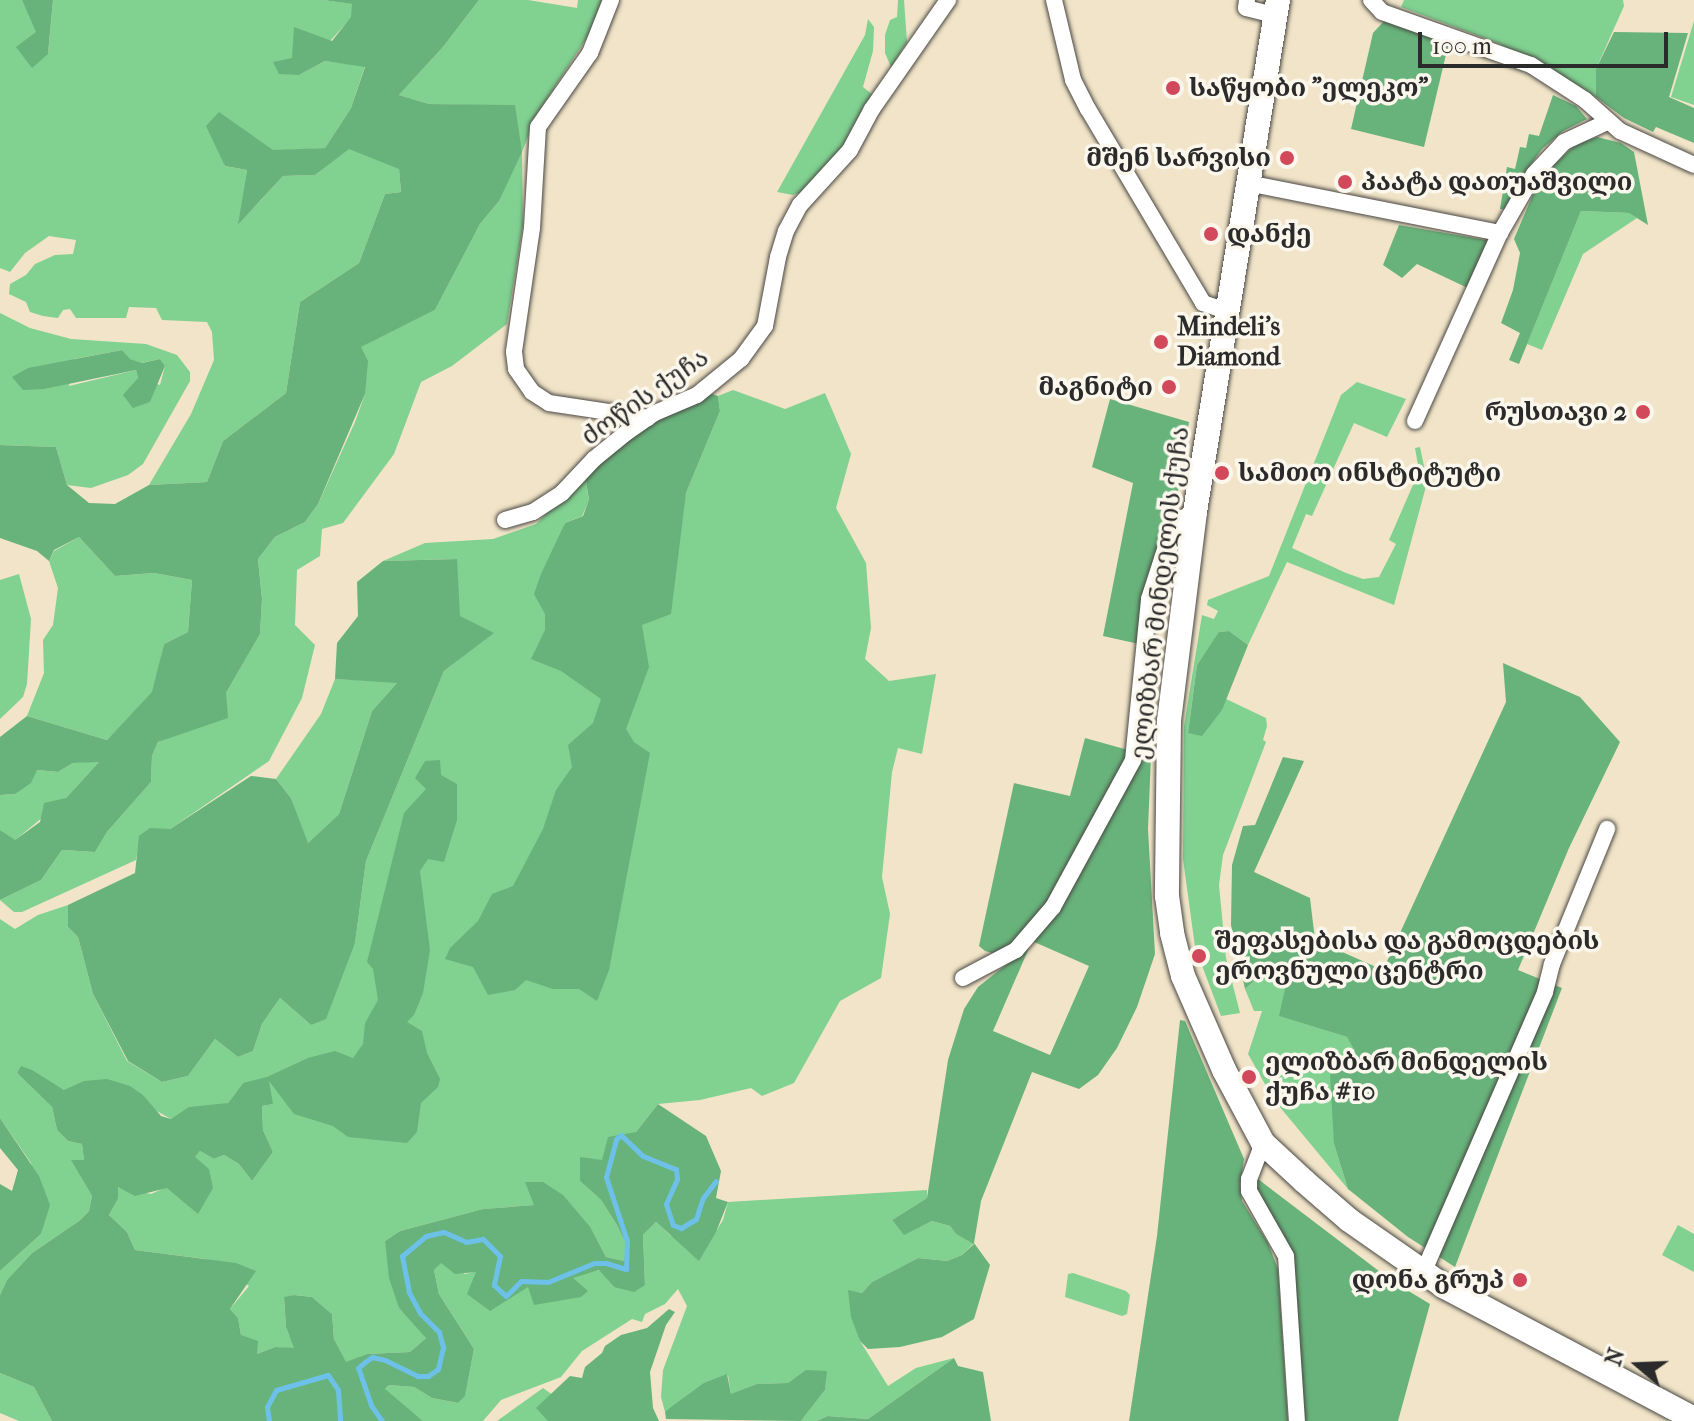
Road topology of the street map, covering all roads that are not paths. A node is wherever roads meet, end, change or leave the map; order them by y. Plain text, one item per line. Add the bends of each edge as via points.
1 (611, 0) edge
2 (948, 0) edge
3 (1054, 0) edge
4 (1247, 0) edge
5 (1371, 0) edge
6 (1276, 7) edge
7 (1607, 122) junction
8 (1694, 165) edge
9 (1247, 183) junction
10 (1500, 233) junction
11 (1226, 311) junction
12 (648, 418) junction
13 (1415, 421) dead end
14 (1195, 512) junction
15 (505, 520) dead end
16 (1607, 829) dead end
17 (963, 978) dead end
18 (1263, 1143) junction
19 (1423, 1273) junction
20 (1694, 1419) edge
21 (1297, 1421) edge

1 - 12 street via 590,53 538,127 532,228 514,352 516,369 532,392 549,403
2 - 12 street, ძოწის ქუჩა via 872,109 850,150 800,205 786,231 765,326 756,340 697,395
3 - 11 street via 1073,80 1088,109 1190,284 1203,303
4 - 6 street via 1246,8
5 - 7 street via 1382,12 1531,65 1585,100
6 - 9 street, ელიზბარ მინდელის ქუჩა
7 - 8 street
7 - 10 street via 1564,142 1548,157
9 - 10 street
9 - 11 street, ელიზბარ მინდელის ქუჩა
10 - 13 street
11 - 14 street, ელიზბარ მინდელის ქუჩა
12 - 15 street, ძოწის ქუჩა via 594,459 562,493 533,512
14 - 17 street via 1170,534 1149,599 1133,760 1053,907 1016,950
14 - 18 street, ელიზბარ მინდელის ქუჩა via 1169,721 1167,896 1189,993
16 - 19 street via 1545,992
18 - 19 street, ელიზბარ მინდელის ქუჩა via 1349,1220
18 - 21 street via 1249,1191 1286,1256
19 - 20 street, ელიზბარ მინდელის ქუჩა

